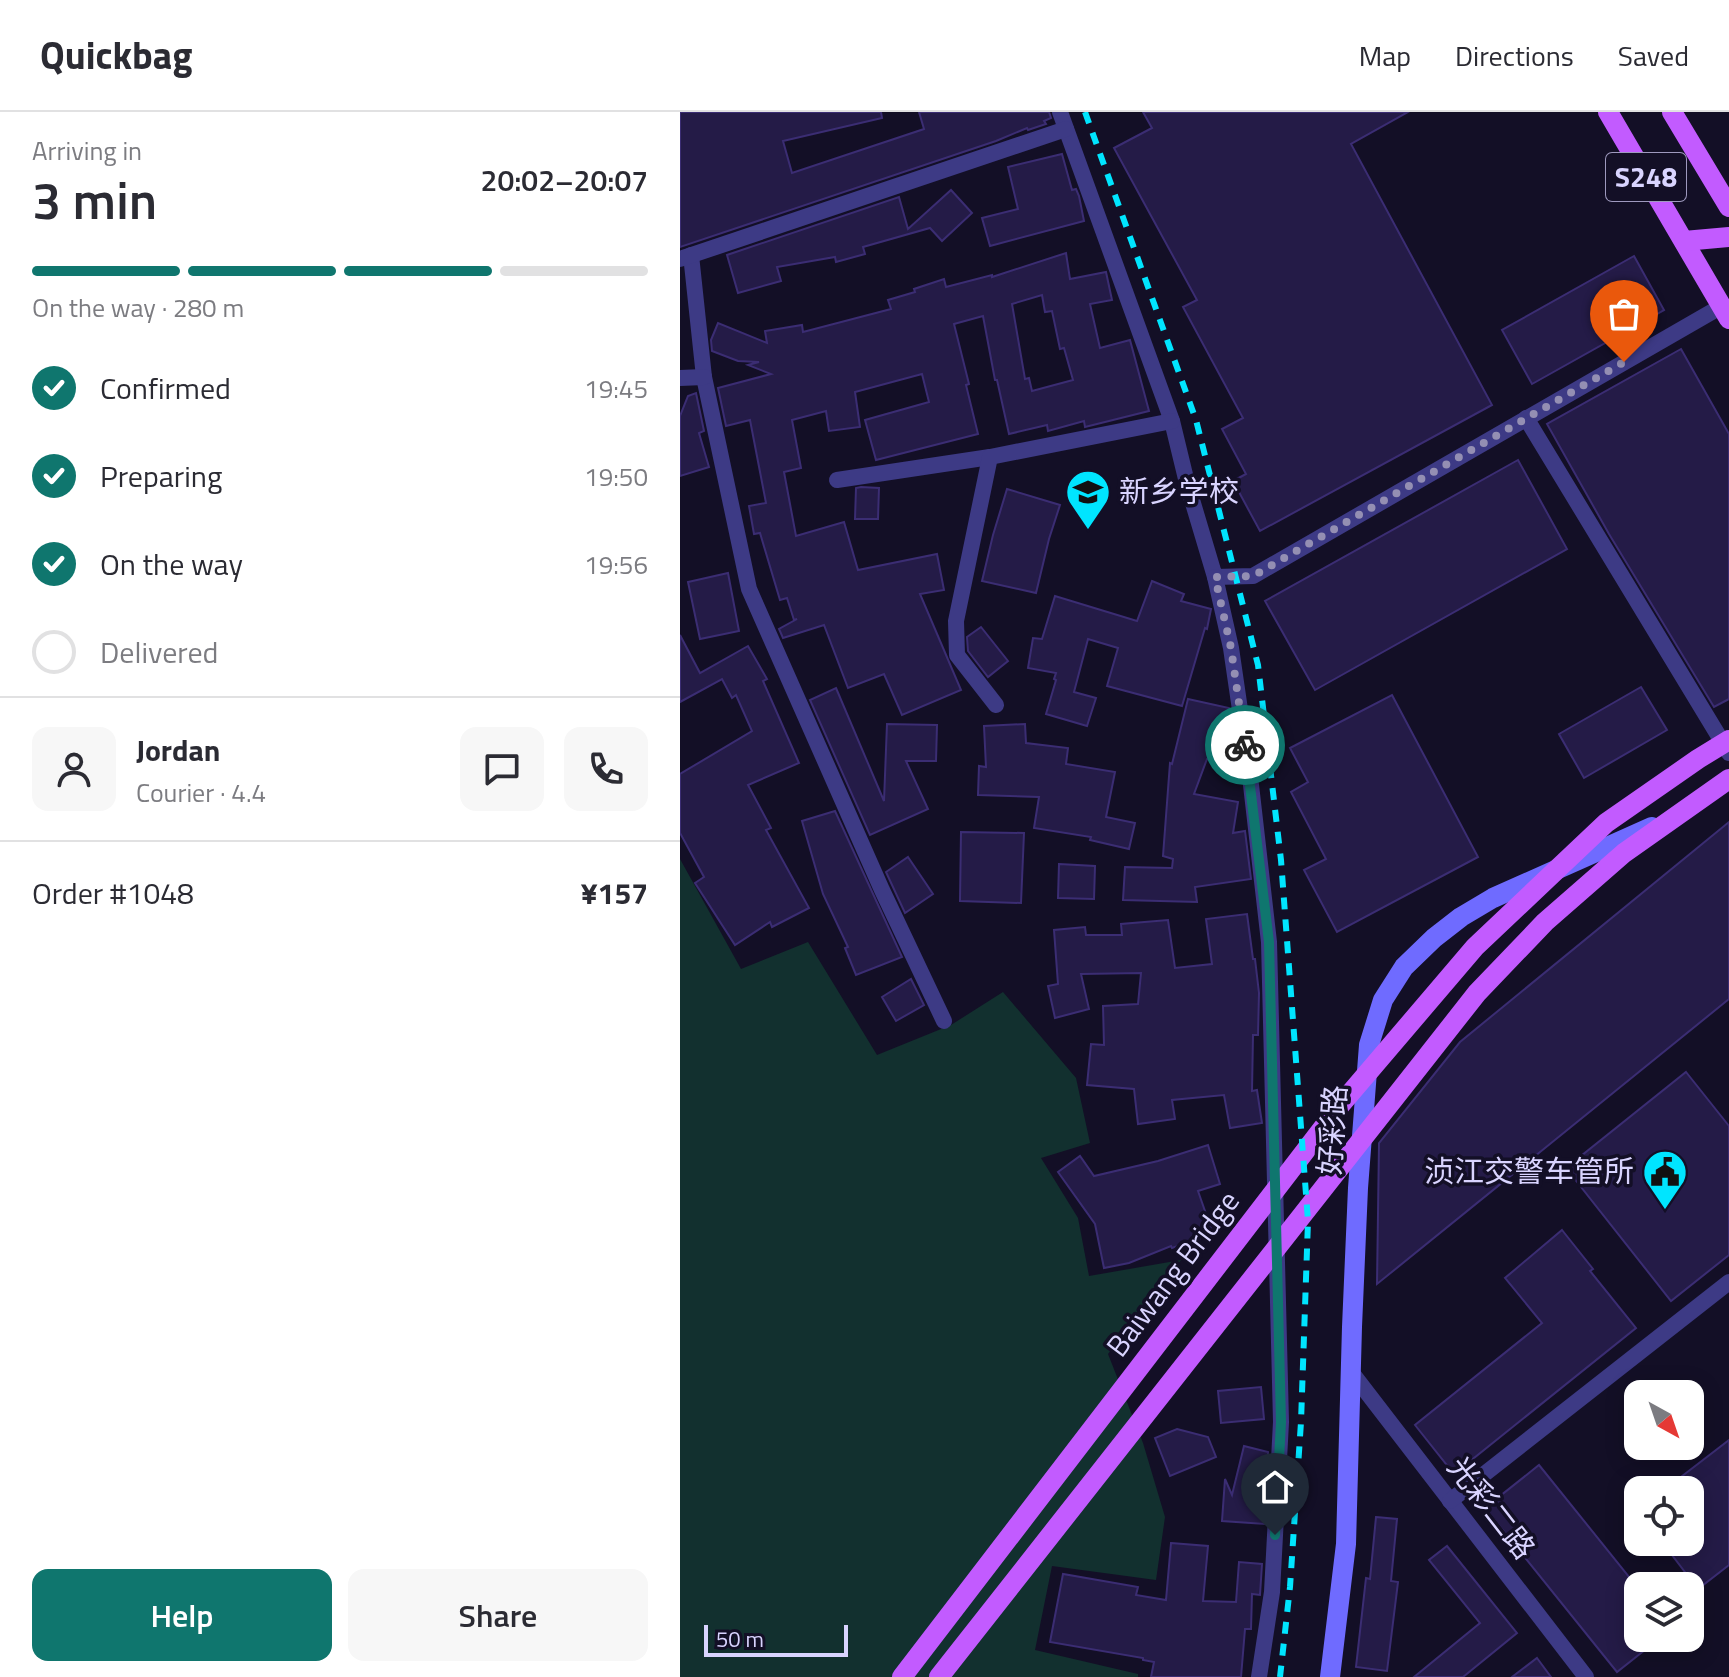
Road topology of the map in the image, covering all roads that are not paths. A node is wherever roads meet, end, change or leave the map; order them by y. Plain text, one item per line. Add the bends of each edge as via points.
1 (1060, 112) edge
2 (1608, 112) edge
3 (1672, 112) edge
4 (1066, 129) junction
5 (1729, 207) edge
6 (1729, 237) edge
7 (1684, 241) junction
8 (686, 257) edge
9 (1725, 312) edge
10 (704, 377) junction
11 (680, 378) edge
12 (1526, 418) junction
13 (1172, 421) junction
14 (990, 457) junction
15 (837, 480) dead end
16 (1215, 577) junction
17 (996, 705) dead end
18 (1729, 740) edge
19 (1729, 753) edge
20 (1729, 779) edge
21 (1729, 793) edge
22 (944, 1021) dead end
23 (1729, 1282) edge
24 (1352, 1373) junction
25 (1450, 1501) junction
26 (902, 1677) edge
27 (939, 1677) edge
28 (1259, 1677) edge
29 (1330, 1677) edge
30 (1586, 1677) edge

1 - 4 street
2 - 7 main road, S248
3 - 5 main road, S248
4 - 8 street
4 - 13 street
6 - 7 main road
7 - 9 main road, S248
8 - 10 street
9 - 12 street
10 - 11 street
10 - 22 street via 749,589
12 - 16 street via 1253,576
12 - 19 street
13 - 14 street
13 - 16 street
14 - 15 street
14 - 17 street via 956,621 957,655
16 - 28 street via 1231,648 1269,942 1281,1422 1272,1592
18 - 26 main road, Baiwang Bridge via 1606,823 1475,947 1342,1103
20 - 27 main road via 1624,853 1545,922 1477,993
21 - 24 street, 好彩路 via 1493,898 1461,917 1404,967 1383,1000 1369,1045
23 - 25 street
24 - 25 street, 光彩二路
24 - 29 street, 好彩路 via 1346,1544
25 - 30 street, 光彩二路

